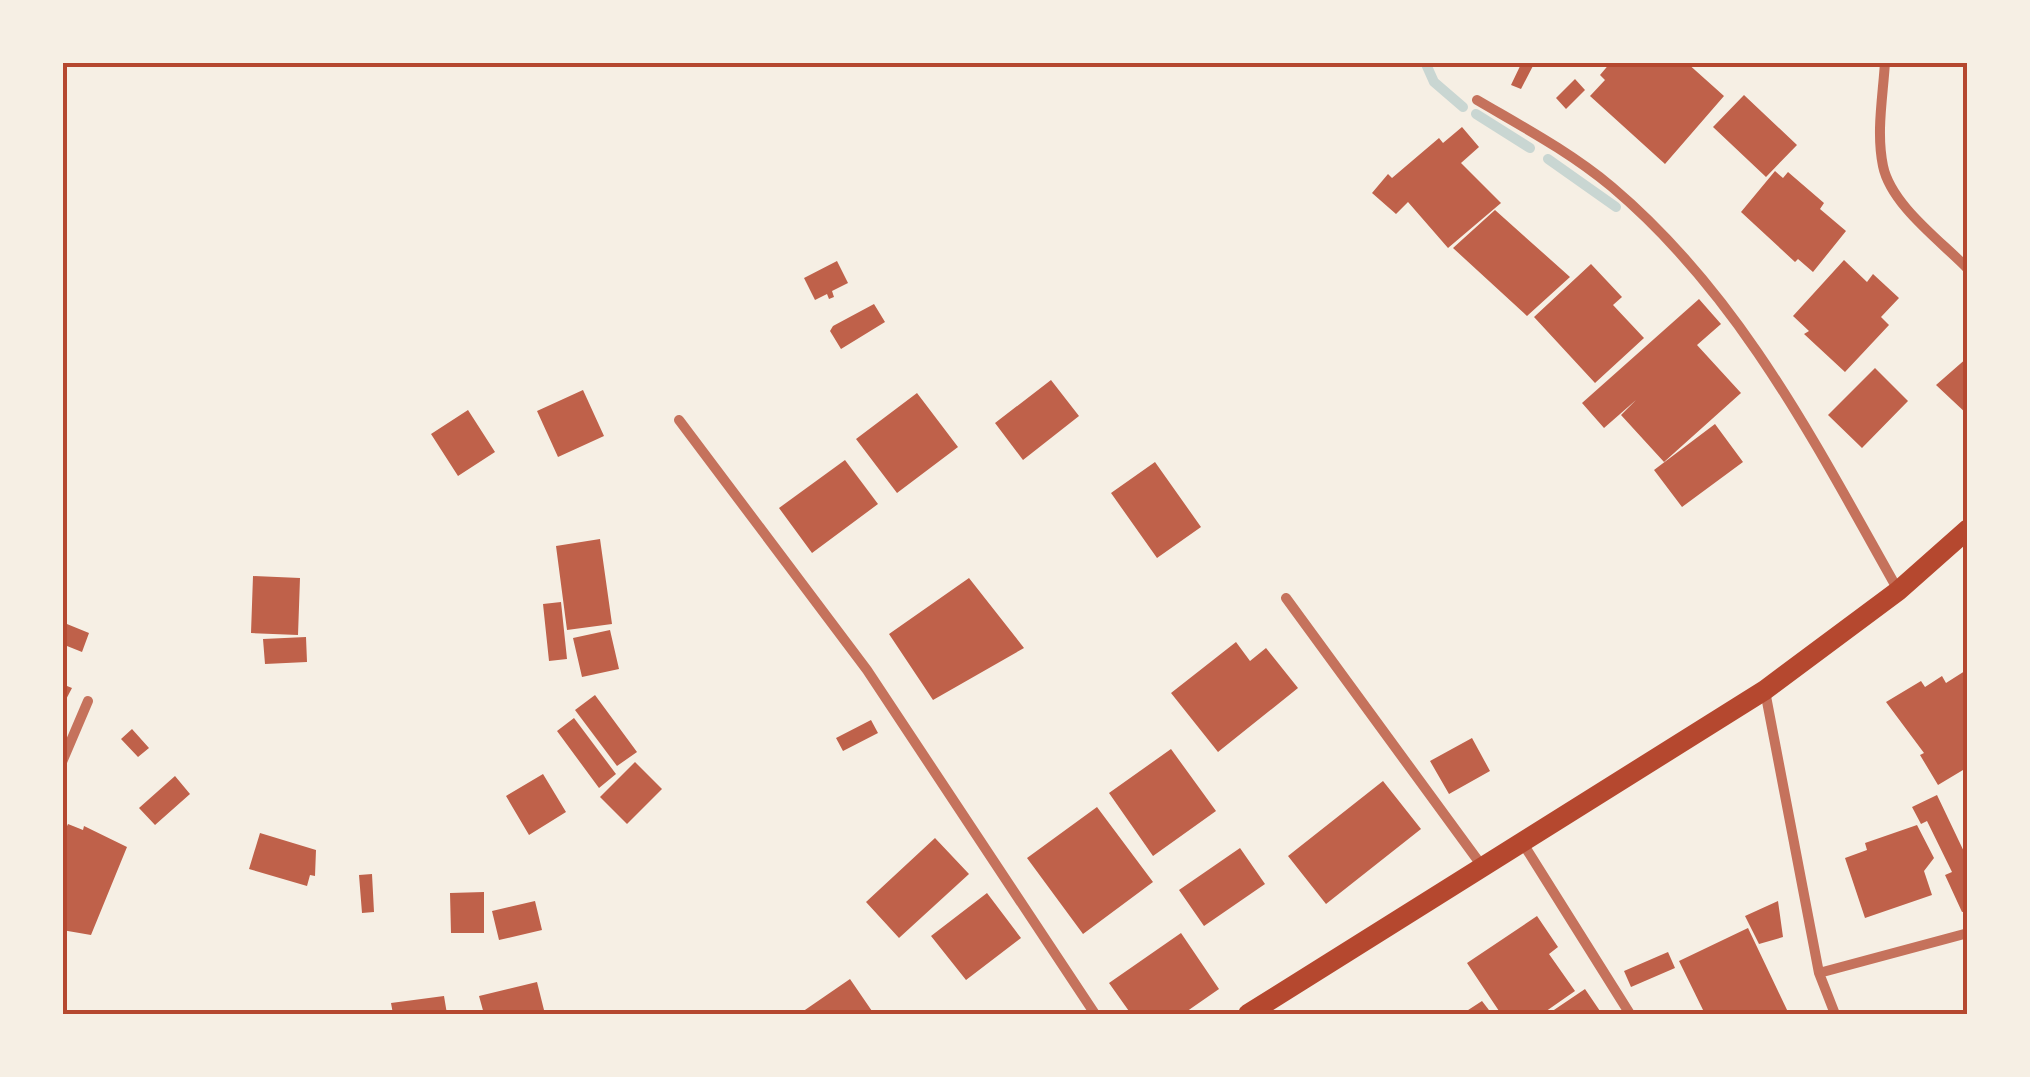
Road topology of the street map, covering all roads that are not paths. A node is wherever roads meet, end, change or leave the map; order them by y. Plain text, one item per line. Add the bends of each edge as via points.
1 (1886, 62) edge
2 (1477, 100) dead end
3 (1968, 270) edge
4 (679, 420) dead end
5 (1968, 529) edge
6 (1898, 591) junction
7 (1286, 598) dead end
8 (1765, 690) junction
9 (88, 700) dead end
10 (62, 762) edge
11 (1521, 841) junction
12 (1482, 866) junction
13 (1968, 933) edge
14 (1819, 973) junction
15 (1095, 1014) edge
16 (1248, 1014) edge
17 (1630, 1014) edge
18 (1835, 1014) edge

1 - 3 street via 1884,170 1897,194
2 - 6 street via 1567,152 1612,188 1716,294 1773,369
4 - 15 street via 867,670
5 - 6 main road
6 - 8 main road
7 - 12 street
8 - 11 main road
8 - 14 street
9 - 10 street
11 - 12 main road
11 - 17 street
12 - 16 main road
13 - 14 street
14 - 18 street

